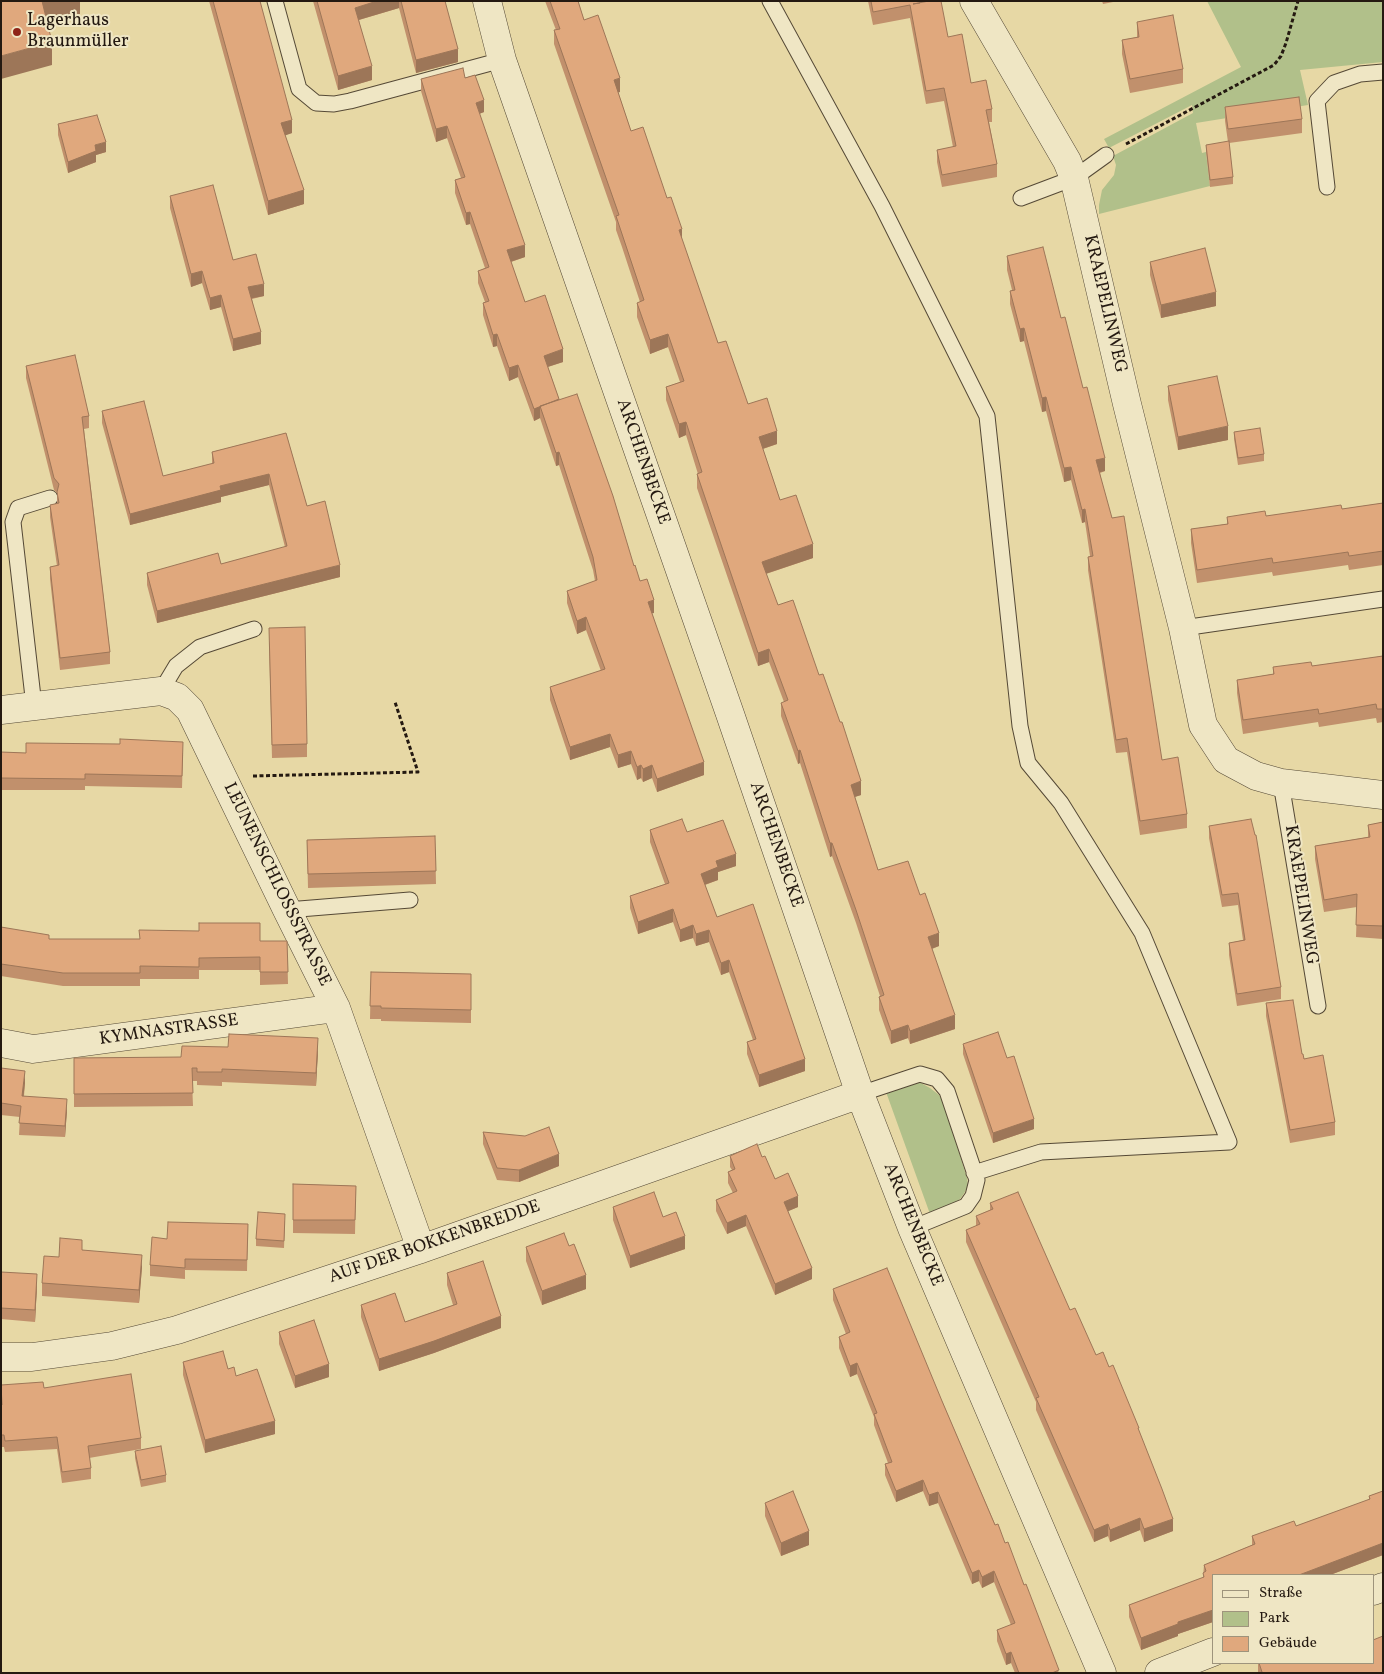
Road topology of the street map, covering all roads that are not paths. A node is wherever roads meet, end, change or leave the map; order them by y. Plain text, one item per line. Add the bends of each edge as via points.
1 (275, 1) edge
2 (487, 1) edge
3 (770, 1) edge
4 (974, 1) edge
5 (502, 60) junction
6 (1383, 72) edge
7 (1106, 155) dead end
8 (1074, 178) junction
9 (1327, 187) dead end
10 (1021, 198) dead end
11 (50, 498) dead end
12 (1383, 599) edge
13 (1183, 628) junction
14 (254, 629) dead end
15 (161, 691) junction
16 (34, 706) junction
17 (1, 710) edge
18 (1281, 783) junction
19 (1383, 795) edge
20 (410, 900) dead end
21 (287, 910) junction
22 (1318, 1006) dead end
23 (336, 1008) junction
24 (1, 1043) edge
25 (860, 1094) junction
26 (974, 1173) junction
27 (912, 1228) junction
28 (421, 1249) junction
29 (1, 1357) edge
30 (1212, 1652) edge
31 (1102, 1673) edge
32 (1159, 1673) edge

1 - 5 lane via 299,90 316,103 350,101
2 - 5 street, ARCHENBECKE
3 - 26 lane via 882,206 987,416 1020,726 1028,763 1061,803 1142,933 1229,1142 1042,1152
4 - 8 street, KRAEPELINWEG
5 - 25 street, ARCHENBECKE
6 - 9 lane via 1360,74 1334,83 1317,100
7 - 8 lane
8 - 10 lane
8 - 13 street, KRAEPELINWEG
11 - 16 lane via 18,508 13,522
12 - 13 lane
13 - 18 street, KRAEPELINWEG via 1203,725 1226,760 1256,776
14 - 15 lane via 200,647 176,666
15 - 16 street
15 - 21 street, LEUNENSCHLOSSSTRASSE via 177,697 190,710
16 - 17 street
18 - 19 street, KRAEPELINWEG
18 - 22 lane, KRAEPELINWEG
20 - 21 lane
21 - 23 street, LEUNENSCHLOSSSTRASSE
23 - 24 street, KYMNASTRASSE via 33,1049
23 - 28 street, LEUNENSCHLOSSSTRASSE
25 - 26 lane via 920,1074 937,1079 947,1091
25 - 27 street, ARCHENBECKE
25 - 28 street, AUF DER BOKKENBREDDE
26 - 27 lane via 977,1180 973,1196 966,1206
27 - 31 street, ARCHENBECKE
28 - 29 street, AUF DER BOKKENBREDDE via 177,1330 112,1346 32,1357
30 - 32 street

